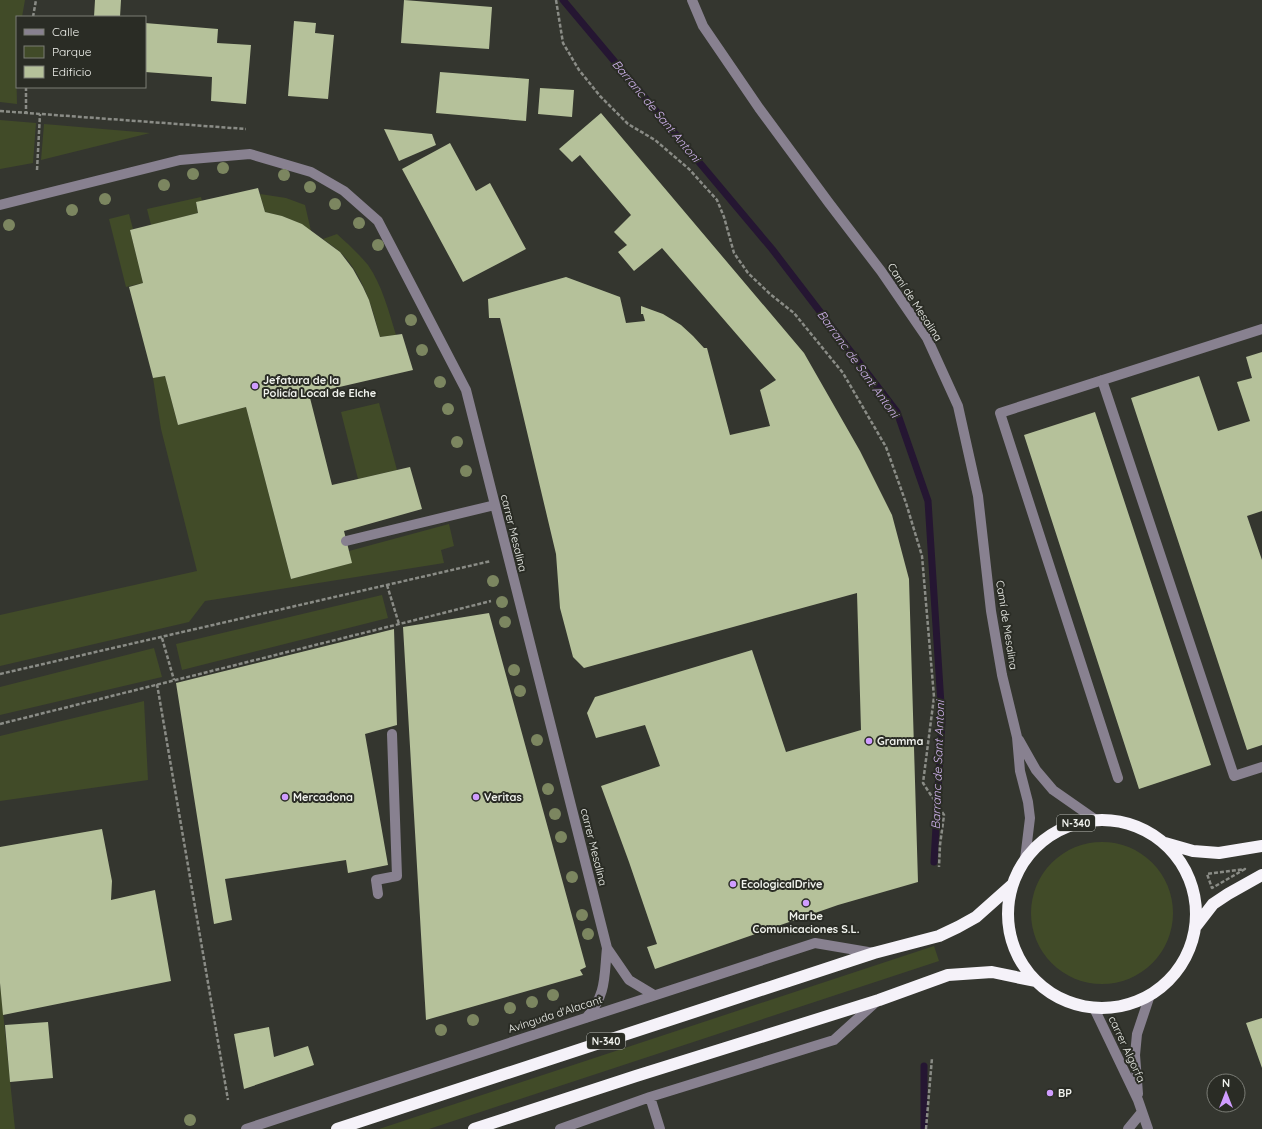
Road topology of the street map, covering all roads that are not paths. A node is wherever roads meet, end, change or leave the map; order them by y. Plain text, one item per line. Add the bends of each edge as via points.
1 (692, 0) edge
2 (0, 205) edge
3 (1262, 330) edge
4 (1102, 380) junction
5 (495, 505) junction
6 (346, 541) dead end
7 (392, 734) dead end
8 (1017, 737) junction
9 (1262, 767) edge
10 (1118, 778) dead end
11 (1096, 820) junction
12 (1164, 843) junction
13 (1262, 846) edge
14 (1025, 859) junction
15 (1262, 875) edge
16 (1012, 885) junction
17 (378, 894) dead end
18 (1196, 926) junction
19 (607, 948) junction
20 (874, 953) junction
21 (1035, 981) junction
22 (654, 995) junction
23 (1150, 995) junction
24 (879, 1000) junction
25 (1094, 1008) junction
26 (586, 1018) junction
27 (650, 1097) junction
28 (1138, 1100) junction
29 (1142, 1112) junction
30 (246, 1129) edge
31 (337, 1129) edge
32 (474, 1129) edge
33 (560, 1129) edge
34 (660, 1129) edge
35 (1128, 1129) edge
36 (1148, 1129) edge

1 - 8 street, Camí de Mesalina via 703,26 759,108 881,270 927,338 958,406 978,496 997,647
2 - 5 street, carrer Mesalina via 180,160 250,154 311,172 344,191 378,221 466,390
3 - 4 street
4 - 9 street via 1234,776
4 - 10 street via 1000,413
5 - 6 street
5 - 19 street, carrer Mesalina
7 - 17 street via 397,876 376,880
8 - 11 street, Camí de Mesalina via 1036,770 1053,790
8 - 14 street, Camí de Mesalina via 1020,771 1030,818
11 - 12 highway, N-340 via 1132,825 1149,832
11 - 14 highway, N-340 via 1080,822 1049,836
12 - 13 highway, N-340 via 1193,851 1220,853
12 - 18 highway, N-340 via 1179,860 1190,880 1196,903
14 - 16 highway, N-340
15 - 18 highway, N-340 via 1213,904
16 - 20 highway, Avinguda d'Alacant / N-340 via 976,917 958,927 939,936
16 - 21 highway, N-340 via 1007,920 1010,937 1015,953
18 - 23 highway, N-340 via 1191,947 1181,966 1167,983
19 - 22 street, carrer Mesalina via 629,980
19 - 26 street, carrer Mesalina via 603,990
20 - 22 street, Avinguda d'Alacant via 815,943
20 - 31 highway, Avinguda d'Alacant / N-340
21 - 24 highway, N-340 via 992,972 948,975
21 - 25 highway, N-340 via 1056,997
22 - 26 street, Avinguda d'Alacant
23 - 25 highway, N-340 via 1132,1004 1114,1008
23 - 28 street, carrer Algorfa via 1137,1034 1135,1055
24 - 27 street via 834,1040
24 - 32 highway, N-340
25 - 28 street, carrer Algorfa
26 - 30 street, Avinguda d'Alacant
27 - 33 street
27 - 34 street
28 - 29 street, carrer Algorfa
29 - 35 street
29 - 36 street, carrer Algorfa

